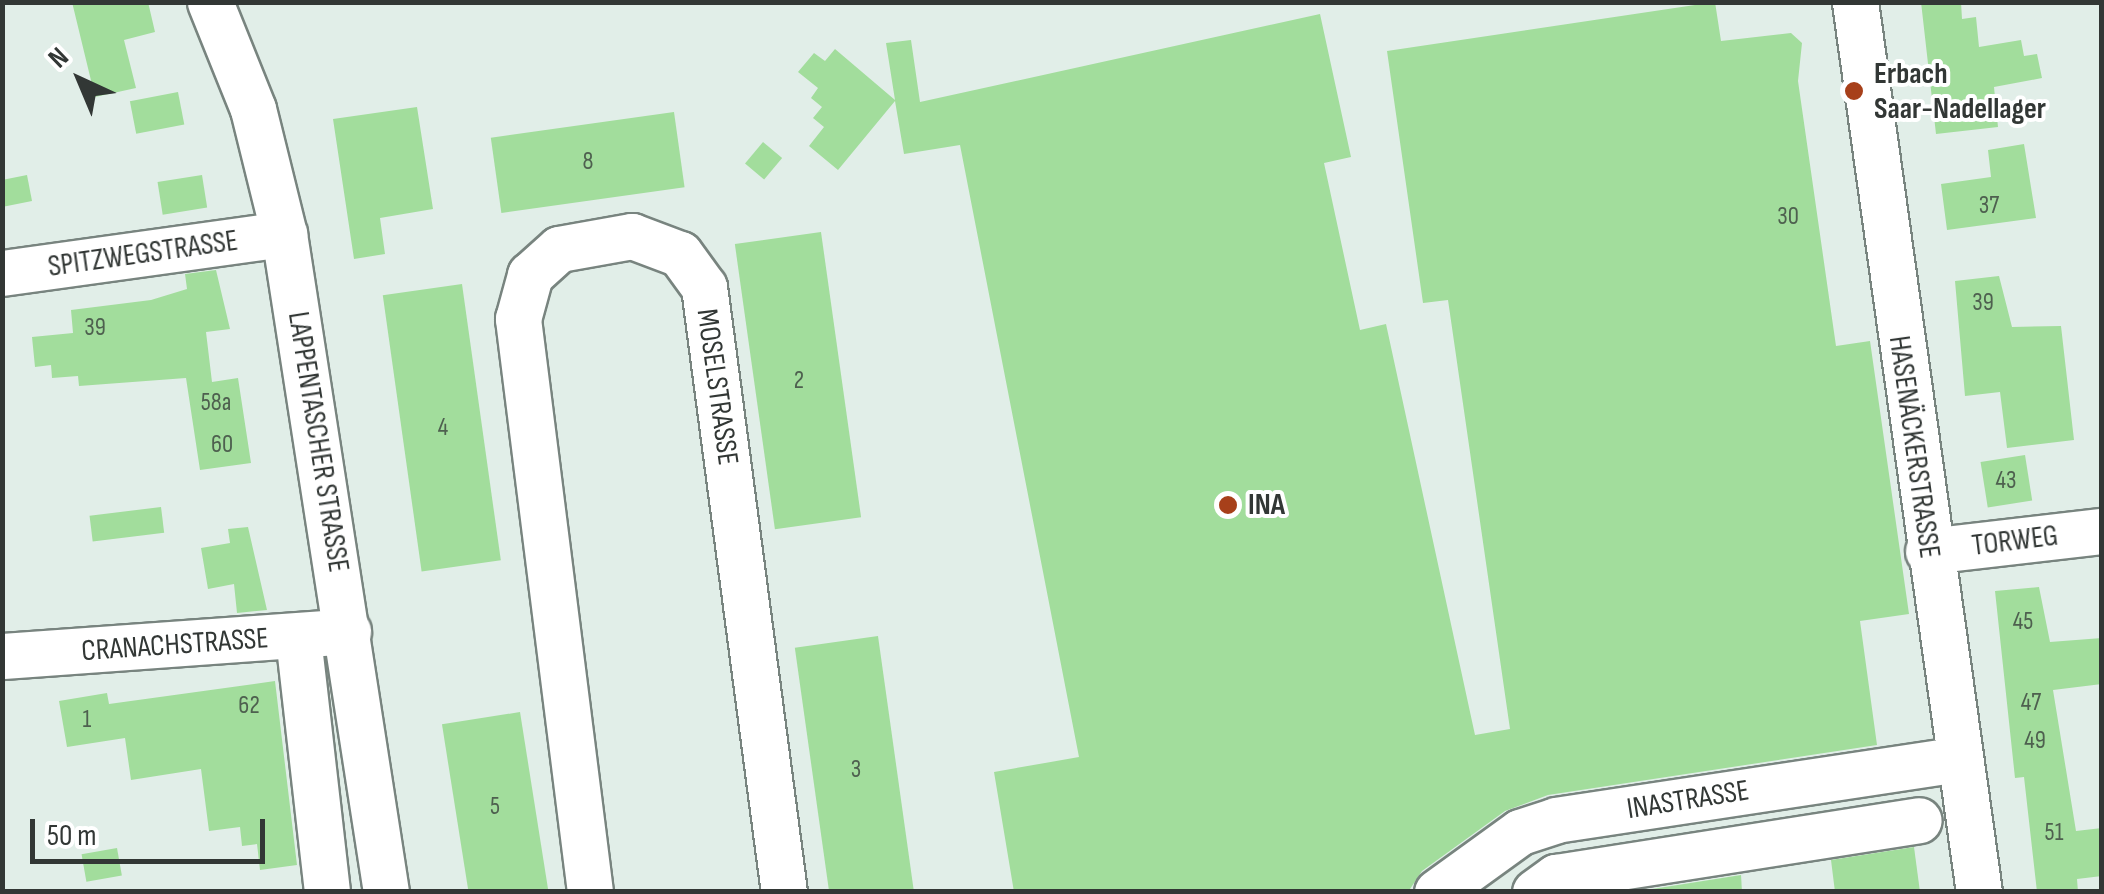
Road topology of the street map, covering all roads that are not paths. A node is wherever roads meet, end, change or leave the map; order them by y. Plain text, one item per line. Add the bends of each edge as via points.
1 (210, 2) edge
2 (1855, 2) edge
3 (284, 234) junction
4 (2, 273) edge
5 (2102, 530) edge
6 (1928, 552) junction
7 (348, 632) junction
8 (298, 636) junction
9 (2, 656) edge
10 (1959, 760) junction
11 (1919, 820) dead end
12 (326, 892) edge
13 (386, 892) edge
14 (590, 892) edge
15 (784, 892) edge
16 (1437, 892) edge
17 (1535, 892) edge
18 (1978, 892) edge

1 - 3 street, LAPPENTASCHER STRASSE via 252,109
2 - 6 street, HASENÄCKERSTRASSE
3 - 4 street, SPITZWEGSTRASSE
3 - 7 street, LAPPENTASCHER STRASSE
5 - 6 street, TORWEG
6 - 10 street, HASENÄCKERSTRASSE
7 - 8 street, CRANACHSTRASSE
7 - 13 street, LAPPENTASCHER STRASSE
8 - 9 street, CRANACHSTRASSE
8 - 12 street
10 - 16 street, INASTRASSE via 1556,820 1520,832
10 - 18 street, HASENÄCKERSTRASSE
11 - 17 street via 1556,878
14 - 15 street, MOSELSTRASSE via 518,320 530,275 559,249 632,236 680,254 704,287

